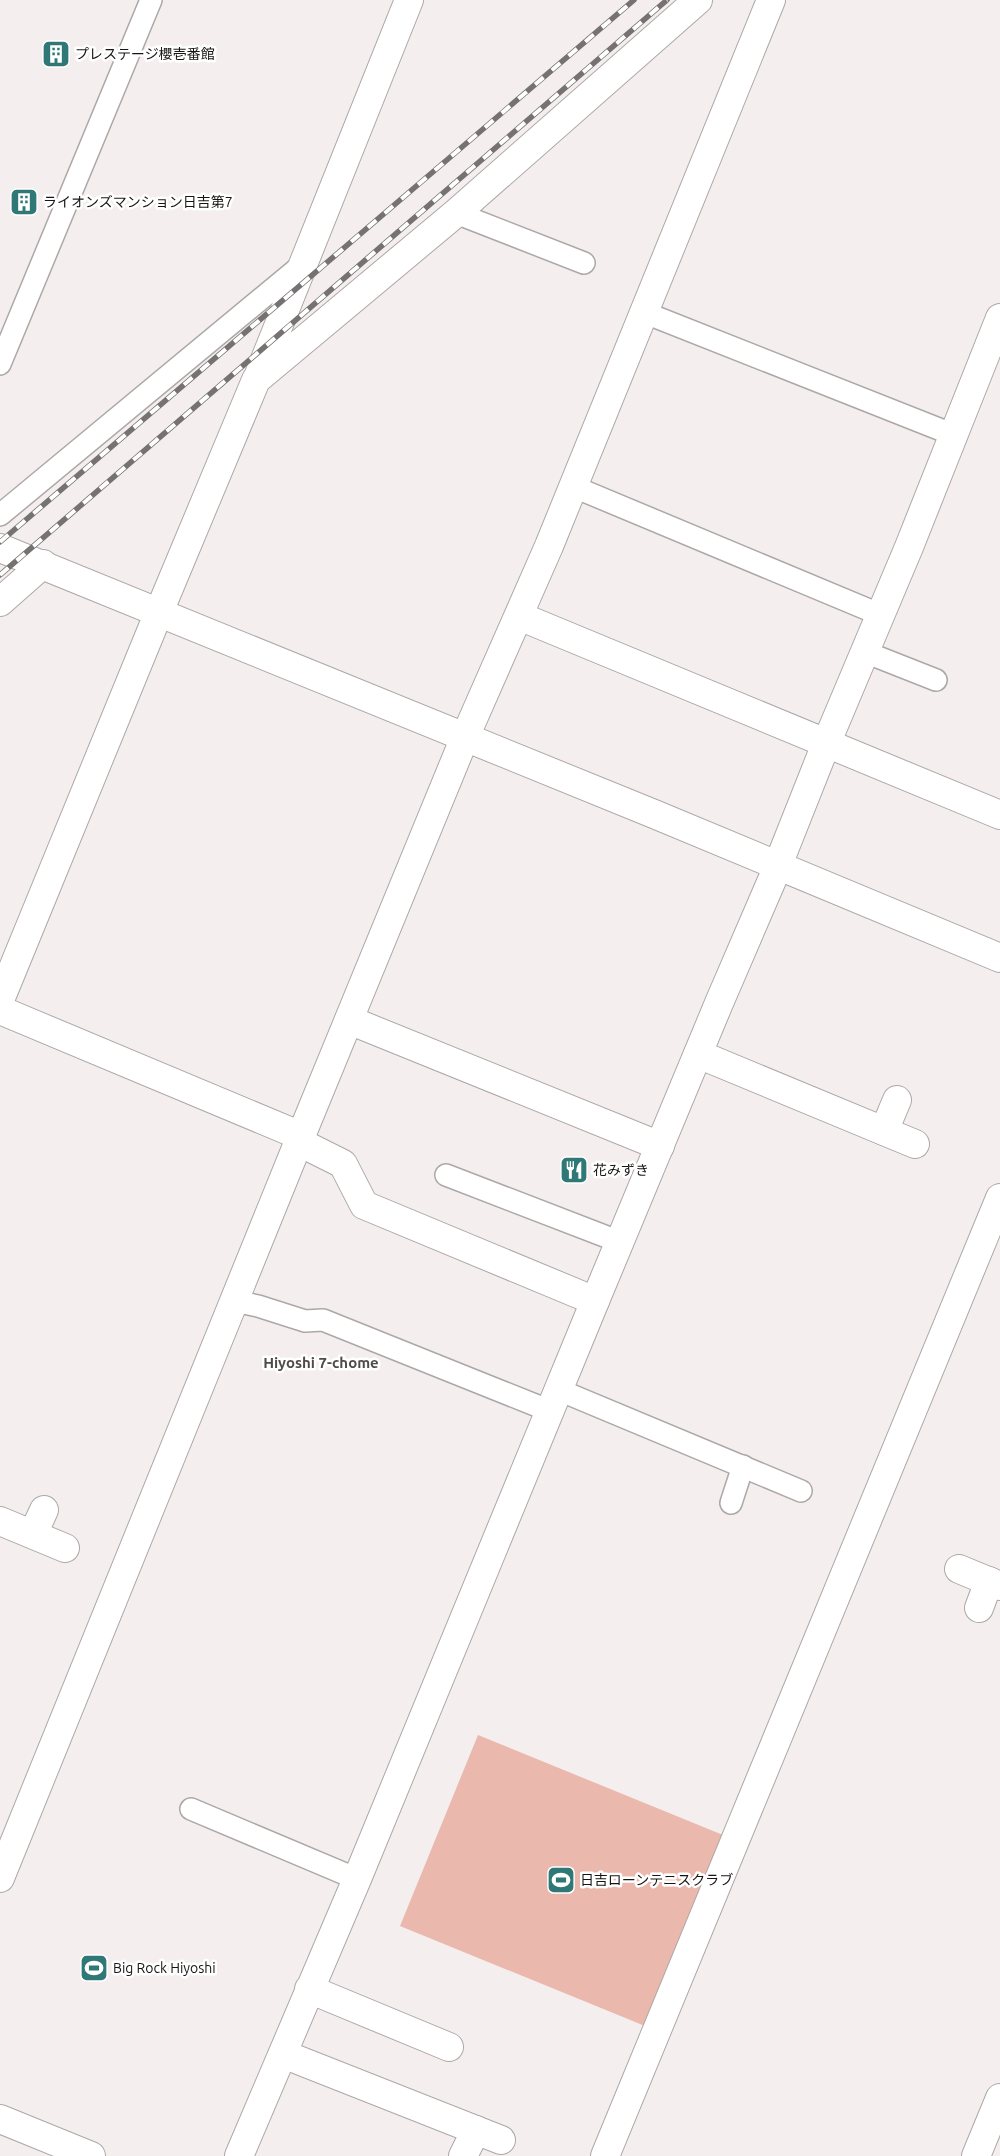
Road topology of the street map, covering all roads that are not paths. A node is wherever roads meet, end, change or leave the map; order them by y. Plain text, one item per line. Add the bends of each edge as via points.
1 (151, 0) edge
2 (409, 0) edge
3 (698, 0) edge
4 (771, 0) edge
5 (456, 213) junction
6 (584, 263) dead end
7 (303, 264) junction
8 (643, 312) junction
9 (1000, 318) edge
10 (0, 364) edge
11 (256, 380) junction
12 (954, 435) junction
13 (572, 486) junction
14 (0, 515) edge
15 (0, 548) edge
16 (43, 564) junction
17 (0, 602) edge
18 (159, 612) junction
19 (881, 615) junction
20 (519, 616) junction
21 (865, 652) junction
22 (936, 680) dead end
23 (465, 737) junction
24 (826, 744) junction
25 (1000, 815) edge
26 (778, 865) junction
27 (1000, 958) edge
28 (0, 1000) edge
29 (0, 1010) edge
30 (349, 1020) junction
31 (698, 1054) junction
32 (897, 1100) dead end
33 (884, 1131) junction
34 (301, 1136) junction
35 (915, 1144) dead end
36 (660, 1146) junction
37 (446, 1176) dead end
38 (1000, 1198) edge
39 (620, 1242) junction
40 (234, 1301) junction
41 (595, 1301) junction
42 (554, 1400) junction
43 (744, 1466) junction
44 (801, 1491) dead end
45 (731, 1503) dead end
46 (0, 1521) edge
47 (66, 1548) dead end
48 (959, 1569) dead end
49 (995, 1584) edge
50 (979, 1608) dead end
51 (191, 1809) dead end
52 (0, 1878) edge
53 (357, 1879) junction
54 (310, 1989) junction
55 (449, 2047) dead end
56 (282, 2054) junction
57 (1000, 2098) edge
58 (0, 2119) edge
59 (476, 2130) junction
60 (501, 2140) dead end
61 (91, 2156) edge
62 (239, 2156) edge
63 (463, 2156) edge
64 (605, 2156) edge
65 (976, 2156) edge

1 - 10 lane
2 - 7 street
3 - 5 street
4 - 8 street
5 - 6 lane
5 - 11 street
7 - 11 street
7 - 14 lane
8 - 12 lane
8 - 13 street
9 - 12 street
11 - 18 street
12 - 19 street
13 - 19 lane
13 - 20 street
15 - 16 street
16 - 17 street
16 - 18 street
18 - 23 street
18 - 28 street
19 - 21 street
20 - 23 street
20 - 24 street
21 - 22 lane
21 - 24 street
23 - 26 street
23 - 30 street
24 - 25 street
24 - 26 street
26 - 27 street
26 - 31 street
29 - 34 street
30 - 34 street
30 - 36 street
31 - 33 street
31 - 36 street
32 - 33 street
33 - 35 street
34 - 40 street
34 - 41 street via 305,1145 343,1164 364,1205
36 - 39 street
37 - 39 lane
38 - 64 street
39 - 41 street
40 - 42 lane via 305,1321 323,1320
40 - 52 street
41 - 42 street
42 - 43 lane
42 - 53 street
43 - 44 lane
43 - 45 lane
46 - 47 street via 38,1522
48 - 49 street
49 - 50 street
51 - 53 lane
53 - 54 street
54 - 55 street
54 - 56 street
56 - 59 street
56 - 62 street
57 - 65 street
58 - 61 street
59 - 60 street
59 - 63 street

